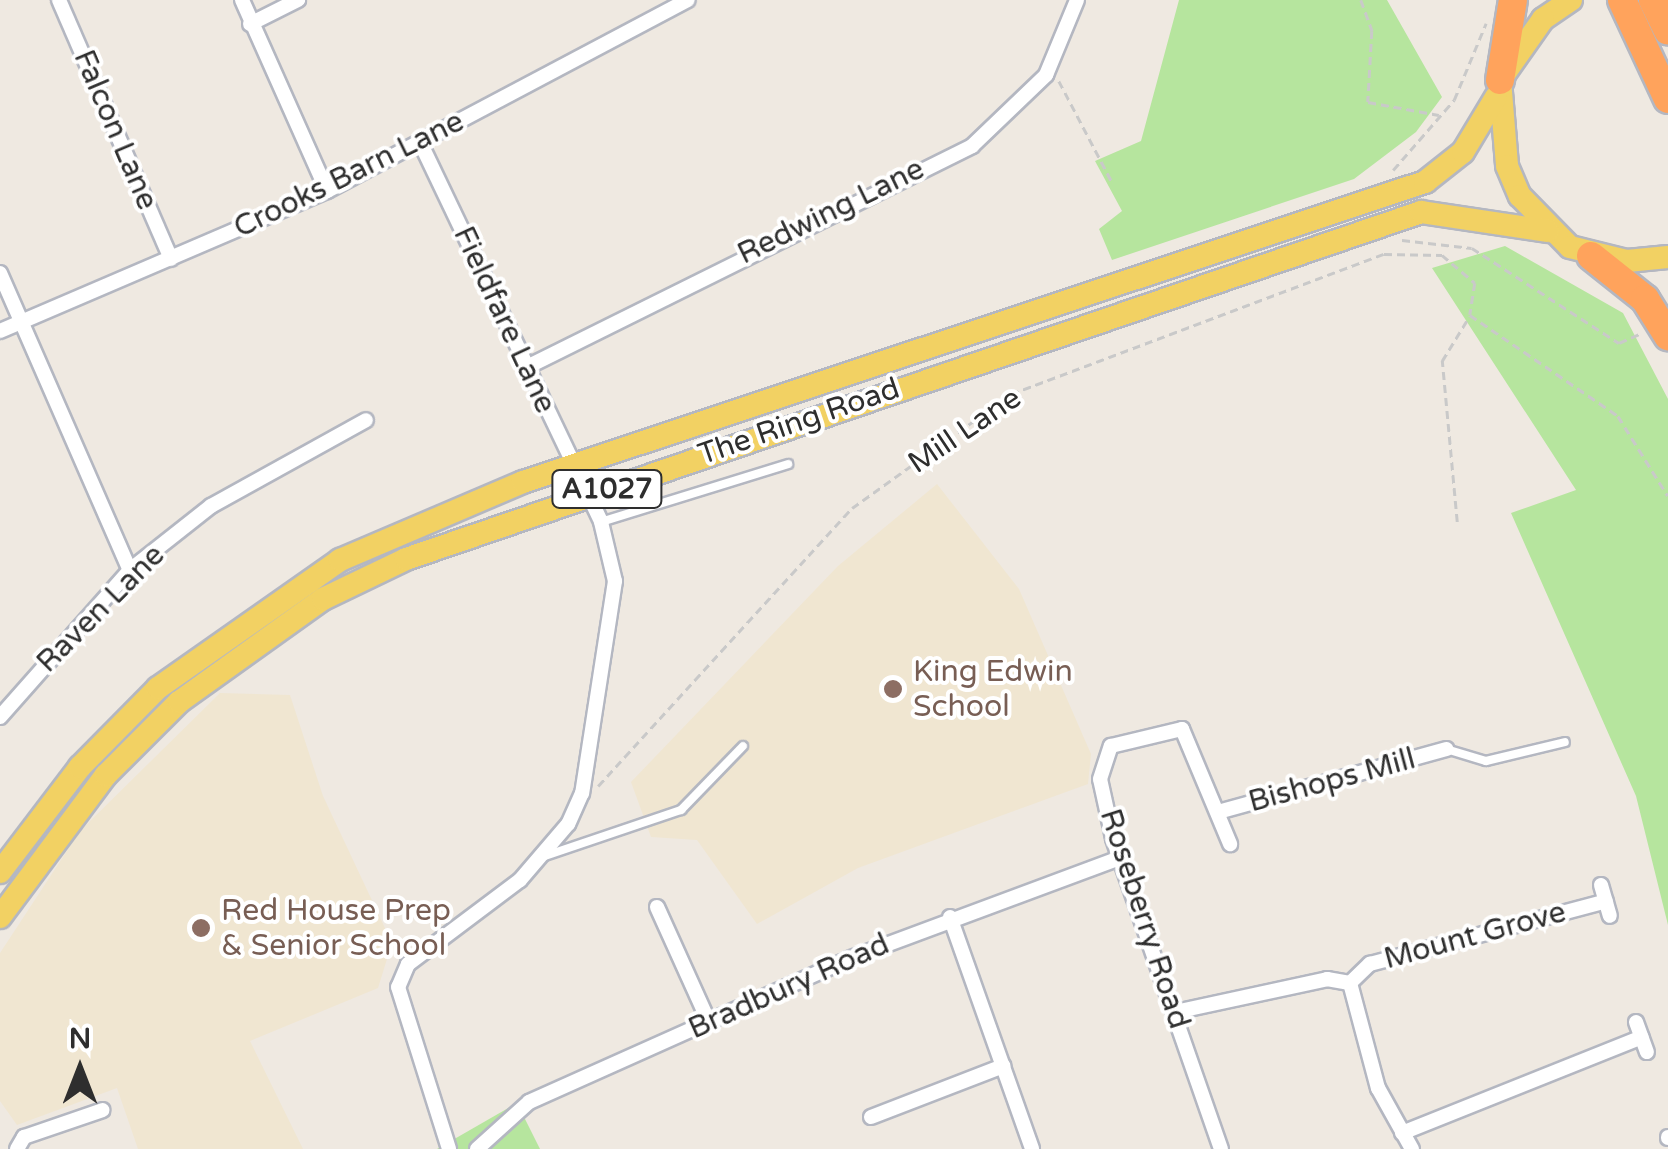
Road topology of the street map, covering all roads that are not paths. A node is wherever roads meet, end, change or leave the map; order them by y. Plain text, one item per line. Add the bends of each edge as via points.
1 (59, 0) edge
2 (242, 0) edge
3 (298, 0) edge
4 (688, 0) edge
5 (1077, 0) edge
6 (1512, 0) edge
7 (1622, 0) edge
8 (1654, 0) edge
9 (1569, 1) edge
10 (250, 24) junction
11 (1668, 31) edge
12 (1498, 88) junction
13 (1668, 99) edge
14 (421, 144) junction
15 (327, 191) junction
16 (1548, 232) junction
17 (1591, 256) junction
18 (1666, 258) edge
19 (170, 259) junction
20 (0, 273) edge
21 (21, 322) junction
22 (0, 331) edge
23 (1668, 336) edge
24 (527, 367) junction
25 (366, 420) dead end
26 (788, 464) dead end
27 (572, 465) junction
28 (586, 496) junction
29 (601, 522) junction
30 (130, 570) junction
31 (0, 686) edge
32 (15, 696) junction
33 (0, 717) edge
34 (1167, 727) joint
35 (1565, 742) dead end
36 (743, 746) dead end
37 (1446, 749) joint
38 (1218, 812) junction
39 (1230, 844) dead end
40 (545, 856) junction
41 (1119, 858) junction
42 (0, 872) edge
43 (1601, 884) dead end
44 (1606, 900) junction
45 (657, 907) dead end
46 (1610, 916) dead end
47 (0, 917) edge
48 (950, 918) junction
49 (1350, 983) junction
50 (1175, 1012) junction
51 (709, 1022) junction
52 (1636, 1022) dead end
53 (1003, 1066) junction
54 (103, 1110) dead end
55 (870, 1117) dead end
56 (1402, 1132) junction
57 (18, 1149) edge
58 (449, 1149) edge
59 (476, 1149) edge
60 (1032, 1149) edge
61 (1220, 1149) edge
62 (1412, 1149) edge

1 - 19 street, Falcon Lane
2 - 10 street
3 - 10 street
4 - 14 street, Crooks Barn Lane
5 - 24 street, Redwing Lane via 1051,66 972,146 889,180
6 - 12 highway
7 - 13 highway
8 - 11 highway
9 - 12 main road, A1027 via 1542,19
10 - 15 street
12 - 16 main road, A1027 via 1507,166
12 - 27 main road, The Ring Road / A1027 via 1462,152 1425,182
14 - 15 street, Crooks Barn Lane
14 - 24 street, Fieldfare Lane
15 - 19 street, Crooks Barn Lane
16 - 17 main road, A1027
16 - 28 main road, The Ring Road / A1027 via 1420,212
17 - 18 main road, A1027
17 - 23 highway via 1645,299
19 - 21 street, Crooks Barn Lane
20 - 21 street
21 - 22 street, Crooks Barn Lane
21 - 30 street
24 - 27 street, Fieldfare Lane
25 - 30 street, Raven Lane via 210,506
26 - 29 lane
27 - 28 street, Fieldfare Lane
27 - 42 main road, The Ring Road / A1027 via 401,530 254,613 124,720
28 - 29 street, Fieldfare Lane
28 - 47 main road, The Ring Road / A1027 via 406,559 241,652 106,775
29 - 40 street via 616,581 582,793
30 - 32 street, Raven Lane
31 - 32 street
32 - 33 street, Raven Lane
34 - 38 street, Bishops Mill via 1192,742
34 - 41 street, Roseberry Road via 1111,746 1100,761
35 - 37 lane via 1486,761
36 - 40 lane via 681,810
37 - 38 street, Bishops Mill
38 - 39 street, Bishops Mill
40 - 58 street via 408,964 398,987
41 - 48 street, Bradbury Road
41 - 50 street, Roseberry Road
43 - 44 street, Mount Grove
44 - 46 street, Mount Grove
44 - 49 street, Mount Grove via 1370,964
45 - 51 street
48 - 51 street, Bradbury Road
48 - 53 street
49 - 50 street, Mount Grove via 1327,979
49 - 56 street via 1378,1088
50 - 61 street, Roseberry Road
51 - 59 street, Bradbury Road via 529,1102
52 - 56 street via 1644,1045
53 - 55 street
53 - 60 street
54 - 57 street via 24,1136
56 - 62 street

